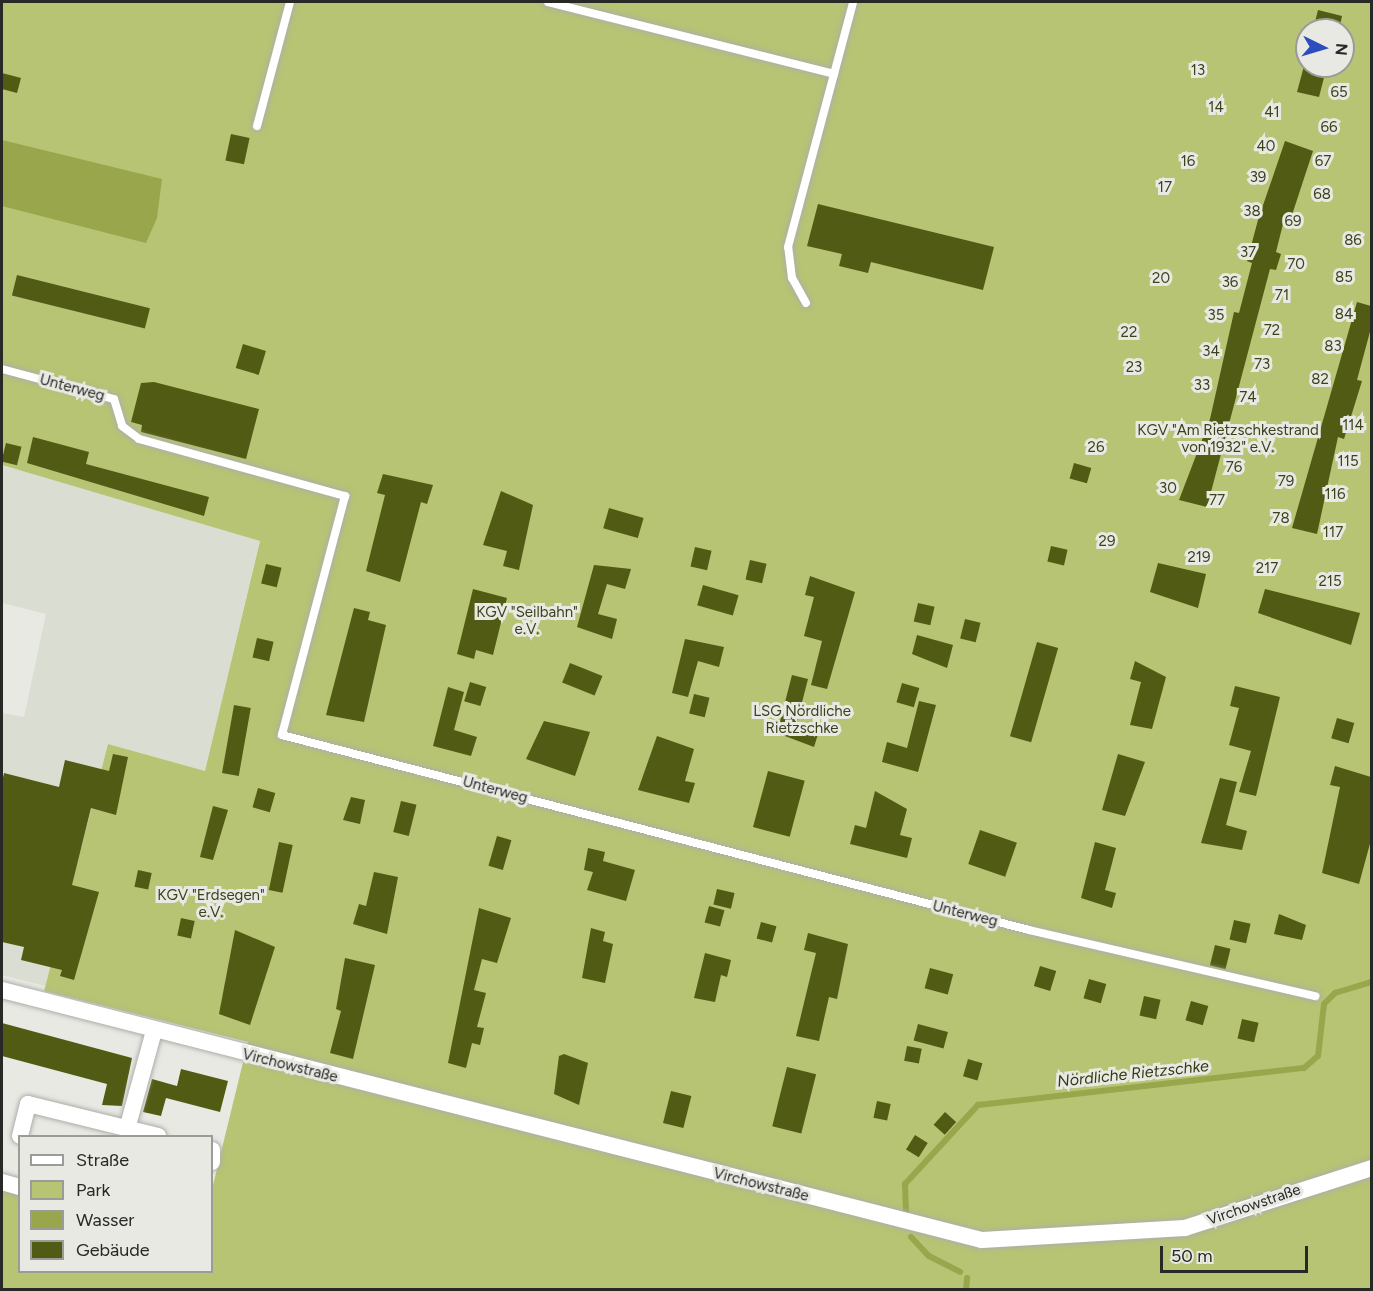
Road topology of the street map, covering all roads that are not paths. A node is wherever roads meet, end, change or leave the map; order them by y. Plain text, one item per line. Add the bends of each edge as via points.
1 (290, 2) edge
2 (548, 2) edge
3 (853, 2) edge
4 (834, 74) junction
5 (257, 126) dead end
6 (806, 303) dead end
7 (2, 369) edge
8 (2, 990) edge
9 (1316, 996) dead end
10 (154, 1031) junction
11 (127, 1129) junction
12 (20, 1135) edge
13 (150, 1135) edge
14 (1371, 1168) edge
15 (2, 1182) edge
16 (18, 1186) edge

1 - 5 lane
2 - 4 lane
3 - 4 lane
4 - 6 lane via 788,247 792,278
7 - 9 lane, Unterweg via 114,399 118,420 139,439 345,496 282,735 1007,924
8 - 10 street, Virchowstraße
10 - 11 street
10 - 14 street, Virchowstraße via 982,1240 1185,1228
11 - 12 street via 28,1104
11 - 13 street
15 - 16 street

